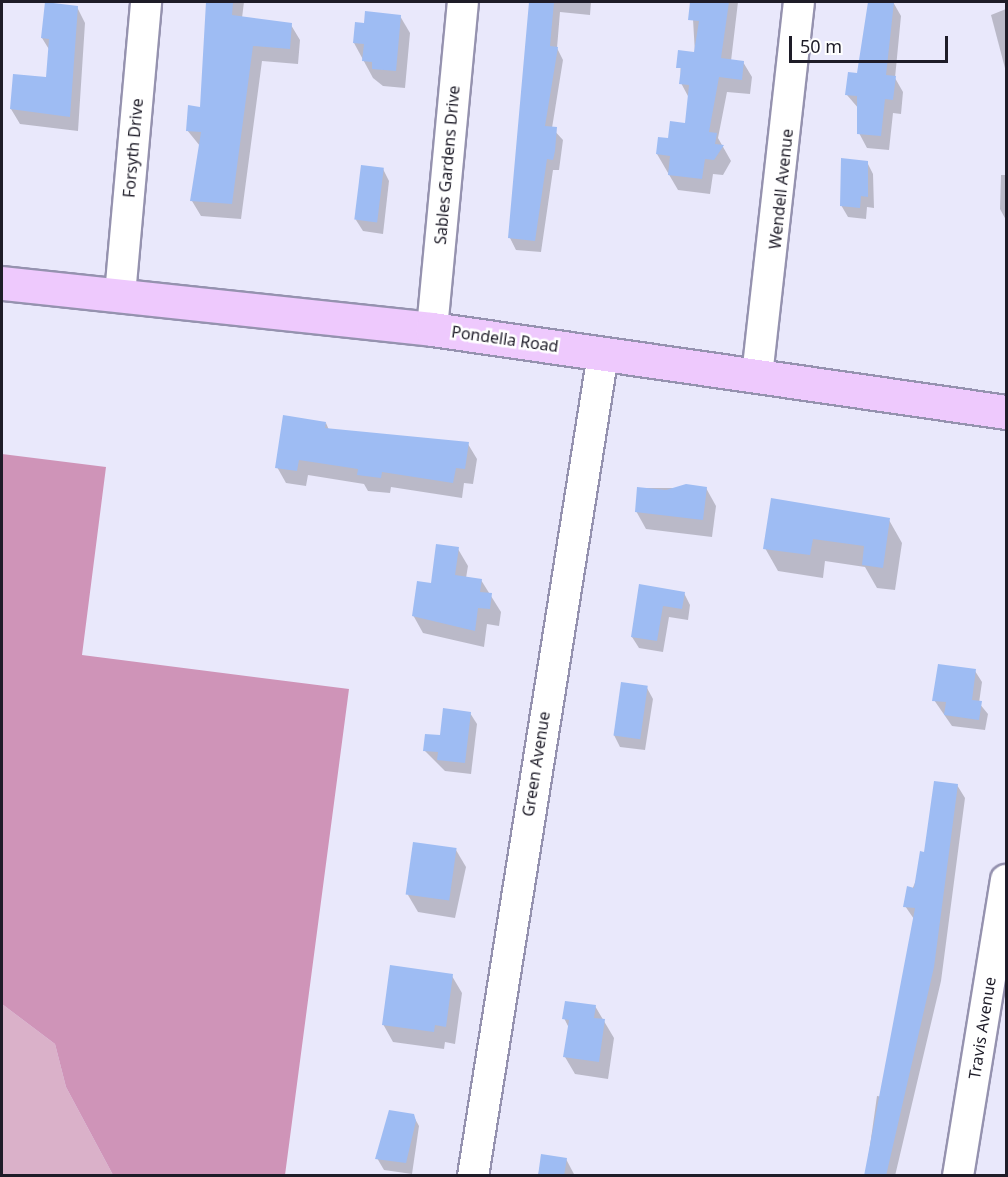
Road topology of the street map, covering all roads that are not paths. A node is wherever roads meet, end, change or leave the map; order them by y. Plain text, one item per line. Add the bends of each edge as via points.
1 (146, 2) edge
2 (463, 2) edge
3 (799, 2) edge
4 (2, 283) edge
5 (120, 295) junction
6 (432, 329) junction
7 (603, 354) junction
8 (757, 376) junction
9 (1006, 412) edge
10 (1006, 880) edge
11 (473, 1176) edge
12 (958, 1176) edge

1 - 5 street, Forsyth Drive
2 - 6 street, Sables Gardens Drive
3 - 8 street, Wendell Avenue
4 - 5 main road, Pondella Road
5 - 6 main road, Pondella Road
6 - 7 main road, Pondella Road
7 - 8 main road, Pondella Road
7 - 11 street, Green Avenue
8 - 9 main road, Pondella Road
10 - 12 street, Travis Avenue

